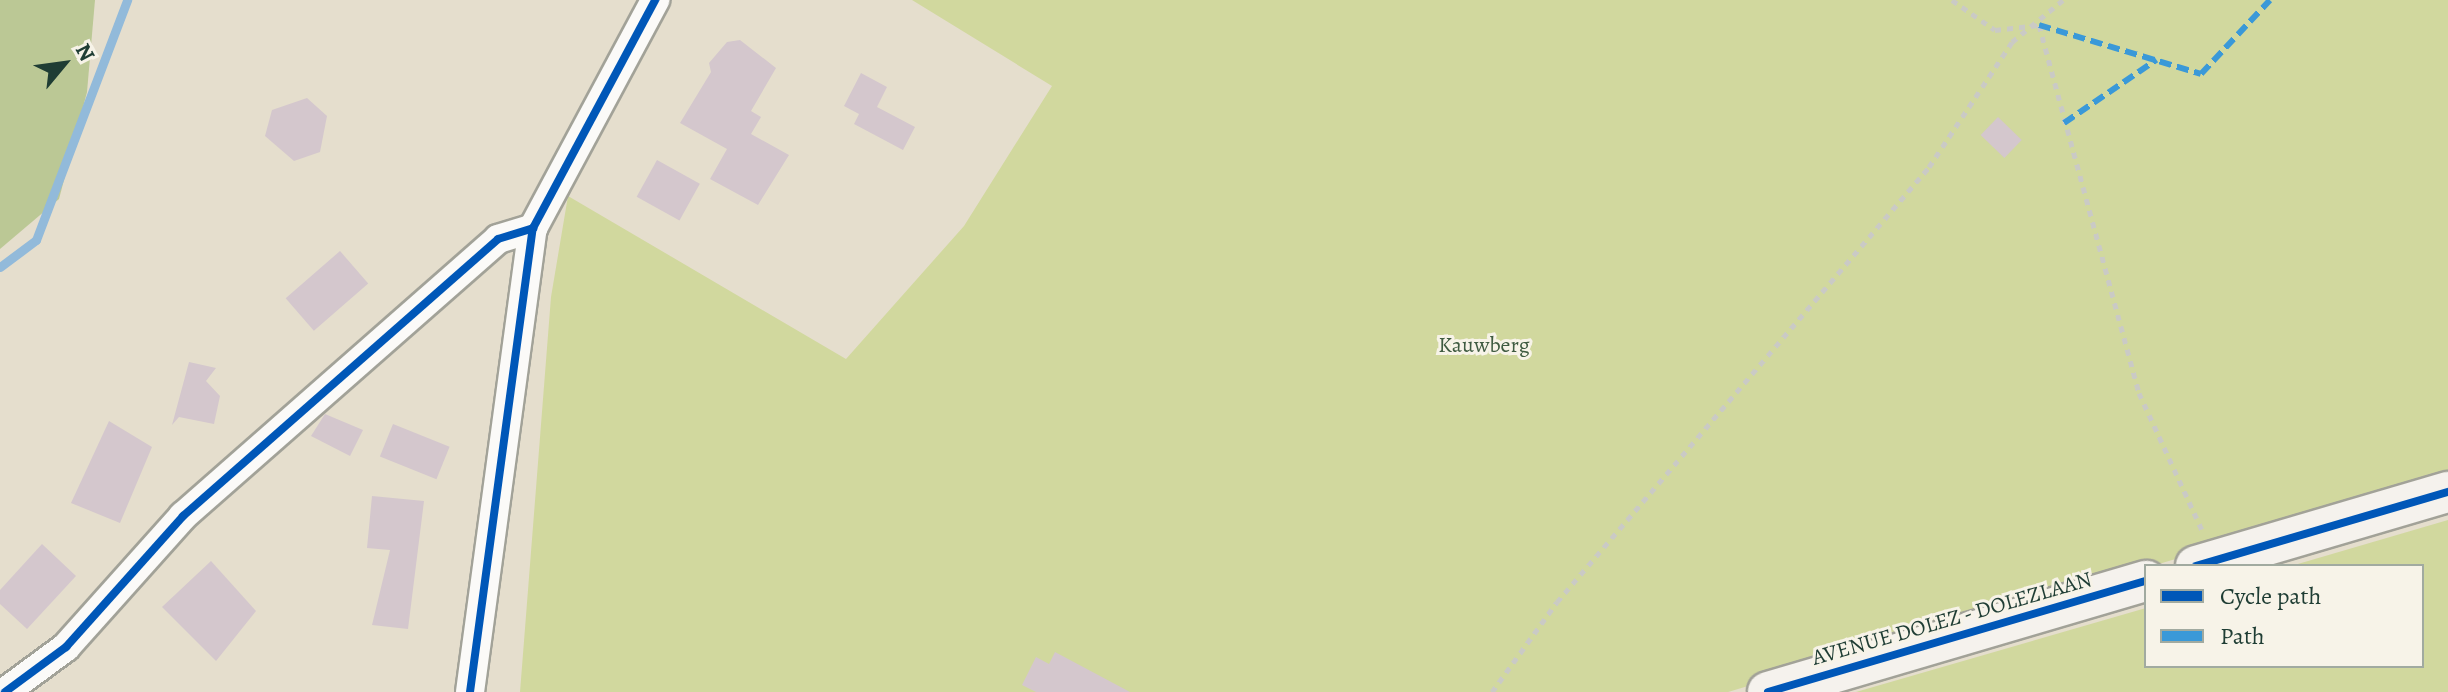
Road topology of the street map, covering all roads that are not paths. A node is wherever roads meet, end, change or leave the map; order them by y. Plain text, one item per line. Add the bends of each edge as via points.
1 (655, 0) edge
2 (533, 228) junction
3 (2448, 492) edge
4 (2207, 563) edge
5 (2144, 582) edge
6 (5, 692) edge
7 (470, 692) edge
8 (1768, 692) edge

1 - 2 street
2 - 6 street via 498,239 183,516 66,647
2 - 7 street
3 - 4 street
5 - 8 street, AVENUE DOLEZ - DOLEZLAAN

